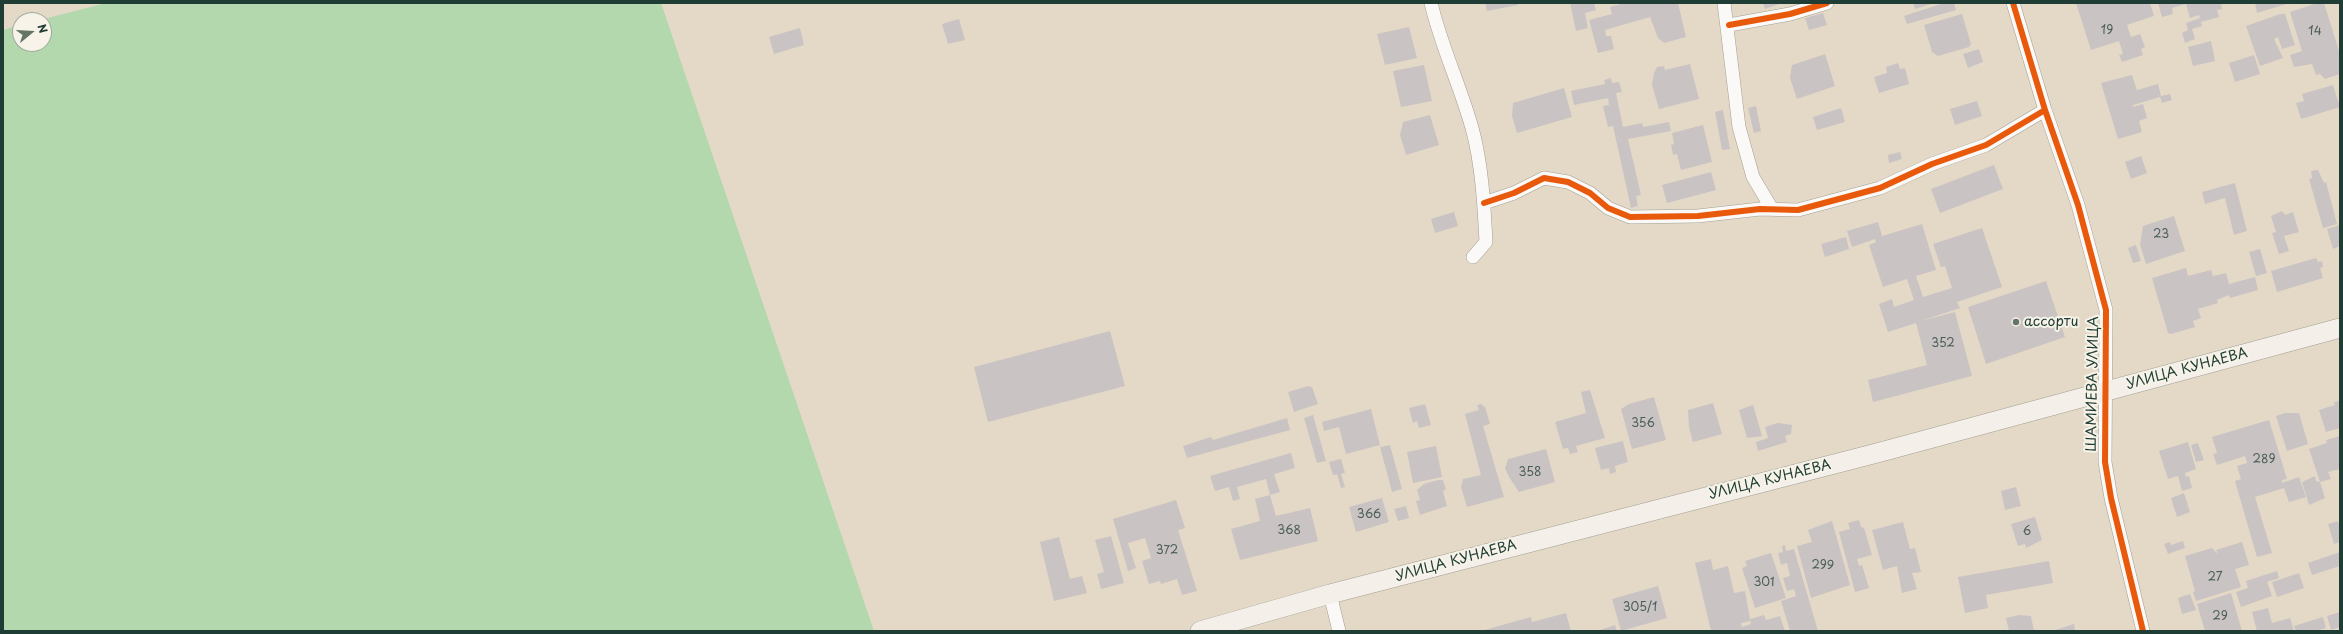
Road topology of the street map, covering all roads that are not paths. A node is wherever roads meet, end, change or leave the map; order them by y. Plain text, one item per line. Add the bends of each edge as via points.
1 (1431, 3) edge
2 (1724, 3) edge
3 (1826, 3) edge
4 (2013, 3) edge
5 (1728, 26) junction
6 (2045, 110) junction
7 (1484, 203) junction
8 (1772, 210) junction
9 (1472, 257) dead end
10 (2340, 328) edge
11 (2105, 391) junction
12 (1330, 594) junction
13 (1200, 631) edge
14 (1339, 631) edge
15 (2143, 631) edge

1 - 7 street via 1436,27 1472,128
2 - 5 street
3 - 5 street via 1790,14
4 - 6 street, ШАМИЕВА УЛИЦА
5 - 8 street via 1739,127 1753,177
6 - 8 street via 1986,145 1932,164 1880,188 1798,210
6 - 11 street, ШАМИЕВА УЛИЦА via 2078,205 2106,310
7 - 8 street via 1514,193 1544,178 1568,182 1590,193 1608,208 1630,217 1698,216
7 - 9 street via 1486,242
10 - 11 main road, УЛИЦА КУНАЕВА
11 - 12 main road, УЛИЦА КУНАЕВА via 1877,453
11 - 15 street, ШАМИЕВА УЛИЦА via 2105,462 2111,498
12 - 13 main road, УЛИЦА КУНАЕВА
12 - 14 street

